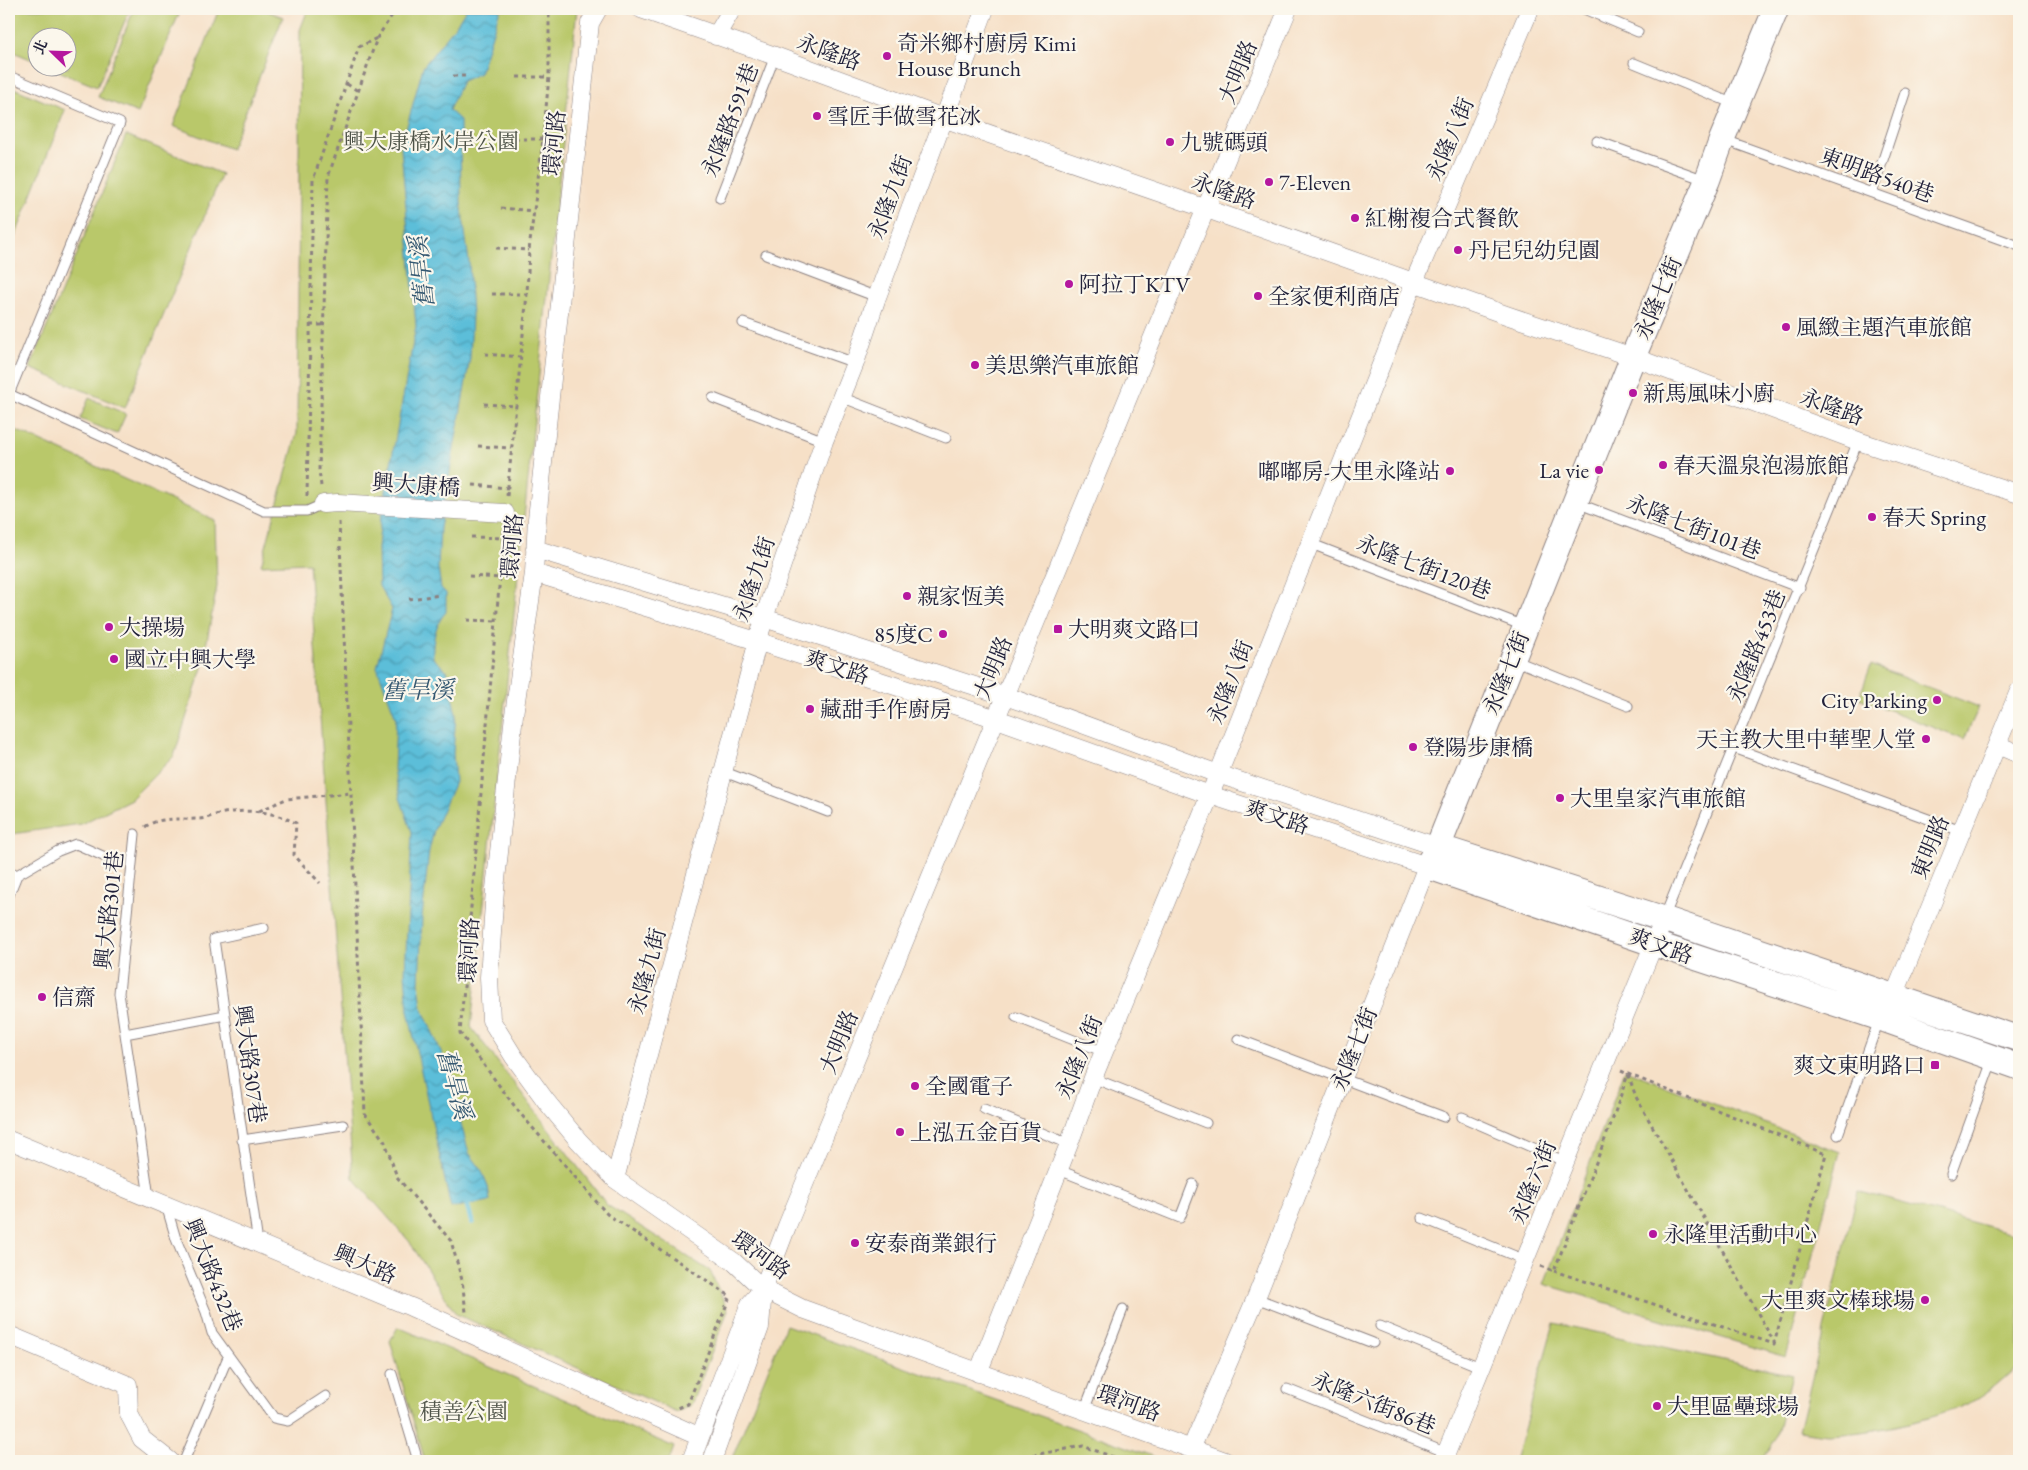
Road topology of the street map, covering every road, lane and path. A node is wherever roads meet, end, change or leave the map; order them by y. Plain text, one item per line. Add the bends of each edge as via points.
1 (396, 9) edge
2 (549, 9) edge
3 (598, 9) edge
4 (641, 9) edge
5 (732, 9) edge
6 (985, 9) edge
7 (1288, 9) edge
8 (1530, 9) edge
9 (1584, 9) edge
10 (1776, 9) edge
11 (1638, 32) dead end
12 (716, 36) junction
13 (377, 38) junction
14 (775, 56) junction
15 (1634, 63) dead end
16 (9, 76) edge
17 (453, 76) dead end
18 (469, 76) dead end
19 (517, 77) dead end
20 (548, 78) junction
21 (346, 84) junction
22 (358, 91) junction
23 (1905, 93) dead end
24 (1736, 105) junction
25 (943, 118) junction
26 (543, 139) junction
27 (1722, 139) junction
28 (507, 140) dead end
29 (1597, 141) dead end
30 (1707, 181) junction
31 (1872, 193) junction
32 (720, 198) dead end
33 (501, 208) dead end
34 (1207, 209) junction
35 (533, 210) junction
36 (2019, 246) edge
37 (496, 248) dead end
38 (529, 250) junction
39 (766, 254) dead end
40 (1414, 282) junction
41 (492, 294) dead end
42 (527, 294) junction
43 (877, 297) junction
44 (743, 323) dead end
45 (310, 326) junction
46 (323, 326) junction
47 (484, 354) dead end
48 (520, 357) junction
49 (1633, 357) junction
50 (855, 363) junction
51 (9, 394) edge
52 (841, 396) junction
53 (713, 398) dead end
54 (484, 404) dead end
55 (516, 406) junction
56 (946, 438) dead end
57 (824, 441) junction
58 (1858, 441) junction
59 (478, 446) dead end
60 (511, 448) junction
61 (473, 485) dead end
62 (508, 488) junction
63 (2019, 494) edge
64 (1574, 502) junction
65 (323, 506) junction
66 (505, 514) junction
67 (472, 536) dead end
68 (504, 538) junction
69 (1309, 543) junction
70 (535, 549) junction
71 (534, 573) junction
72 (469, 576) dead end
73 (500, 578) junction
74 (1800, 588) junction
75 (441, 595) dead end
76 (409, 599) dead end
77 (764, 618) junction
78 (467, 620) dead end
79 (496, 621) junction
80 (1525, 627) junction
81 (757, 641) junction
82 (1511, 659) junction
83 (2019, 691) edge
84 (1006, 696) junction
85 (1628, 706) dead end
86 (997, 719) junction
87 (1997, 745) junction
88 (1734, 748) junction
89 (2019, 754) edge
90 (722, 771) junction
91 (1218, 774) junction
92 (352, 793) junction
93 (1210, 795) junction
94 (258, 811) junction
95 (828, 812) dead end
96 (1961, 831) junction
97 (135, 834) joint
98 (1432, 856) junction
99 (114, 861) dead end
100 (13, 873) edge
101 (320, 883) dead end
102 (9, 895) edge
103 (1664, 919) junction
104 (264, 928) dead end
105 (1655, 944) junction
106 (1894, 996) junction
107 (224, 1015) junction
108 (1016, 1017) dead end
109 (1880, 1018) junction
110 (125, 1034) junction
111 (1238, 1039) dead end
112 (2019, 1039) edge
113 (1104, 1052) junction
114 (1993, 1058) junction
115 (1604, 1063) junction
116 (2019, 1067) edge
117 (1628, 1074) junction
118 (1093, 1078) junction
119 (1343, 1078) junction
120 (984, 1109) dead end
121 (1444, 1117) dead end
122 (1462, 1117) dead end
123 (1206, 1123) dead end
124 (343, 1125) dead end
125 (1838, 1135) dead end
126 (9, 1140) edge
127 (242, 1140) junction
128 (1069, 1144) junction
129 (1566, 1162) junction
130 (1059, 1170) junction
131 (1951, 1174) dead end
132 (615, 1179) junction
133 (1194, 1184) dead end
134 (149, 1197) junction
135 (166, 1205) junction
136 (1422, 1218) dead end
137 (258, 1243) junction
138 (1525, 1260) junction
139 (1554, 1271) junction
140 (763, 1289) junction
141 (1256, 1298) junction
142 (1123, 1309) dead end
143 (466, 1314) dead end
144 (1380, 1326) dead end
145 (9, 1335) edge
146 (1373, 1343) dead end
147 (1774, 1344) junction
148 (228, 1357) junction
149 (1480, 1367) junction
150 (978, 1373) junction
151 (392, 1374) dead end
152 (1287, 1388) dead end
153 (326, 1396) dead end
154 (677, 1408) dead end
155 (1084, 1411) junction
156 (700, 1437) junction
157 (1192, 1449) junction
158 (1445, 1457) edge
159 (170, 1461) edge
160 (184, 1461) edge
161 (418, 1461) edge
162 (691, 1461) edge
163 (712, 1461) edge
164 (1001, 1461) edge
165 (1124, 1461) edge
166 (1225, 1461) edge

1 - 13 path
2 - 20 path
3 - 70 street, 環河路 via 590,23
4 - 12 street, 永隆路
5 - 12 street
6 - 25 street, 永隆九街
7 - 34 street, 大明路
8 - 40 street, 永隆八街
9 - 11 lane
10 - 24 street, 永隆七街
12 - 14 street, 永隆路
13 - 21 path via 359,47
13 - 22 path
14 - 25 street, 永隆路
14 - 32 lane, 永隆路591巷
15 - 24 lane
16 - 51 lane via 120,123
17 - 18 path
19 - 20 path
20 - 26 path
21 - 22 path
21 - 45 path via 313,180
22 - 46 path via 328,177
23 - 31 lane
24 - 27 street, 永隆七街
25 - 34 street, 永隆路
25 - 43 street, 永隆九街
26 - 28 path
26 - 35 path
27 - 30 street, 永隆七街
27 - 31 lane, 東明路540巷
29 - 30 lane
30 - 49 street, 永隆七街
31 - 36 lane, 東明路540巷
33 - 35 path
34 - 40 street, 永隆路
34 - 84 street, 大明路
35 - 38 path
37 - 38 path
38 - 42 path
39 - 43 lane
40 - 49 street, 永隆路
40 - 69 street, 永隆八街
41 - 42 path
42 - 48 path
43 - 50 street, 永隆九街
44 - 50 lane
45 - 46 path
45 - 65 path
46 - 65 path via 319,470
47 - 48 path
48 - 55 path
49 - 58 street, 永隆路
49 - 64 street, 永隆七街
50 - 52 street, 永隆九街
51 - 65 lane via 264,511
52 - 56 lane
52 - 57 street, 永隆九街
53 - 57 lane
54 - 55 path
55 - 60 path
57 - 77 street, 永隆九街
58 - 63 street, 永隆路
58 - 74 lane, 永隆路453巷
59 - 60 path
60 - 62 path
61 - 62 path
62 - 66 path
64 - 74 lane, 永隆七街101巷
64 - 80 street, 永隆七街
65 - 66 street, 興大康橋
65 - 92 path
66 - 68 path
67 - 68 path
68 - 73 path
69 - 80 lane, 永隆七街120巷
69 - 91 street, 永隆八街
70 - 71 street, 環河路
70 - 77 street, 爽文路
71 - 81 street, 爽文路
71 - 132 street, 環河路 via 495,889 488,977 491,1020 546,1102
72 - 73 path
73 - 79 path
74 - 88 lane, 永隆路453巷
75 - 76 path
77 - 81 street, 永隆九街
77 - 84 street, 爽文路
78 - 79 path
79 - 154 path via 460,1033 519,1112 607,1214 730,1296 688,1404
80 - 82 street, 永隆七街
81 - 86 street, 爽文路
81 - 90 street, 永隆九街
82 - 85 lane
82 - 98 street, 永隆七街
83 - 87 street, 東明路
84 - 86 street, 大明路
84 - 91 street, 爽文路
86 - 93 street, 爽文路
86 - 140 street, 大明路
87 - 89 street
87 - 96 street, 東明路
88 - 96 lane
88 - 103 lane, 永隆路453巷
90 - 95 lane
90 - 132 street, 永隆九街
91 - 93 street, 永隆八街
91 - 98 street, 爽文路
92 - 94 path via 286,799
92 - 143 path via 365,1114 385,1142 397,1177 451,1241 462,1280
93 - 98 street, 爽文路
93 - 113 street, 永隆八街
94 - 97 path, 興大路301巷 via 153,821
94 - 101 path, 興大路301巷 via 277,814 296,823 294,855
96 - 106 street, 東明路
97 - 110 lane, 興大路301巷 via 119,993
98 - 103 street, 爽文路
98 - 105 street, 爽文路
98 - 119 street, 永隆七街
99 - 100 lane via 76,844
100 - 102 lane
103 - 105 street, 永隆六街
103 - 106 street, 爽文路
104 - 107 lane, 興大路307巷 via 214,939
105 - 109 street, 爽文路
105 - 115 street, 永隆六街
106 - 109 street, 東明路
106 - 112 street, 爽文路
107 - 110 lane
107 - 127 lane, 興大路307巷
108 - 113 lane
109 - 114 street, 爽文路
109 - 125 lane
110 - 134 lane, 興大路301巷
111 - 119 lane
113 - 118 street, 永隆八街
114 - 116 street, 爽文路
114 - 131 lane
115 - 117 path
115 - 129 street, 永隆六街
117 - 139 path
117 - 147 path via 1636,1097
117 - 147 path via 1826,1154
118 - 123 lane
118 - 128 street, 永隆八街
119 - 121 lane
119 - 141 street, 永隆七街
120 - 128 lane
122 - 129 lane
124 - 127 lane
126 - 134 street, 興大路
127 - 137 lane, 興大路307巷
128 - 130 street, 永隆八街
129 - 138 street, 永隆六街
130 - 133 lane via 1180,1218
130 - 150 street, 永隆八街
132 - 140 street, 環河路 via 734,1262
134 - 135 street, 興大路
135 - 137 street, 興大路
135 - 148 lane, 興大路432巷 via 212,1333
136 - 138 lane
137 - 156 street, 興大路
138 - 139 path
138 - 149 street, 永隆六街
139 - 147 path
140 - 150 street, 環河路 via 803,1309
140 - 156 street, 大明路 via 750,1304
140 - 163 street, 大明路 via 760,1327
141 - 146 lane
141 - 157 street, 永隆七街
142 - 155 lane
144 - 149 lane
145 - 159 street via 128,1385 129,1414 142,1439
148 - 153 lane, 興大路432巷 via 274,1418 288,1421
148 - 160 lane, 興大路432巷
149 - 158 street, 永隆六街
150 - 155 street, 環河路
151 - 161 lane
152 - 158 lane, 永隆六街86巷
155 - 157 street, 環河路
156 - 162 street, 大明路
157 - 166 street, 環河路
164 - 165 path via 1084,1446

